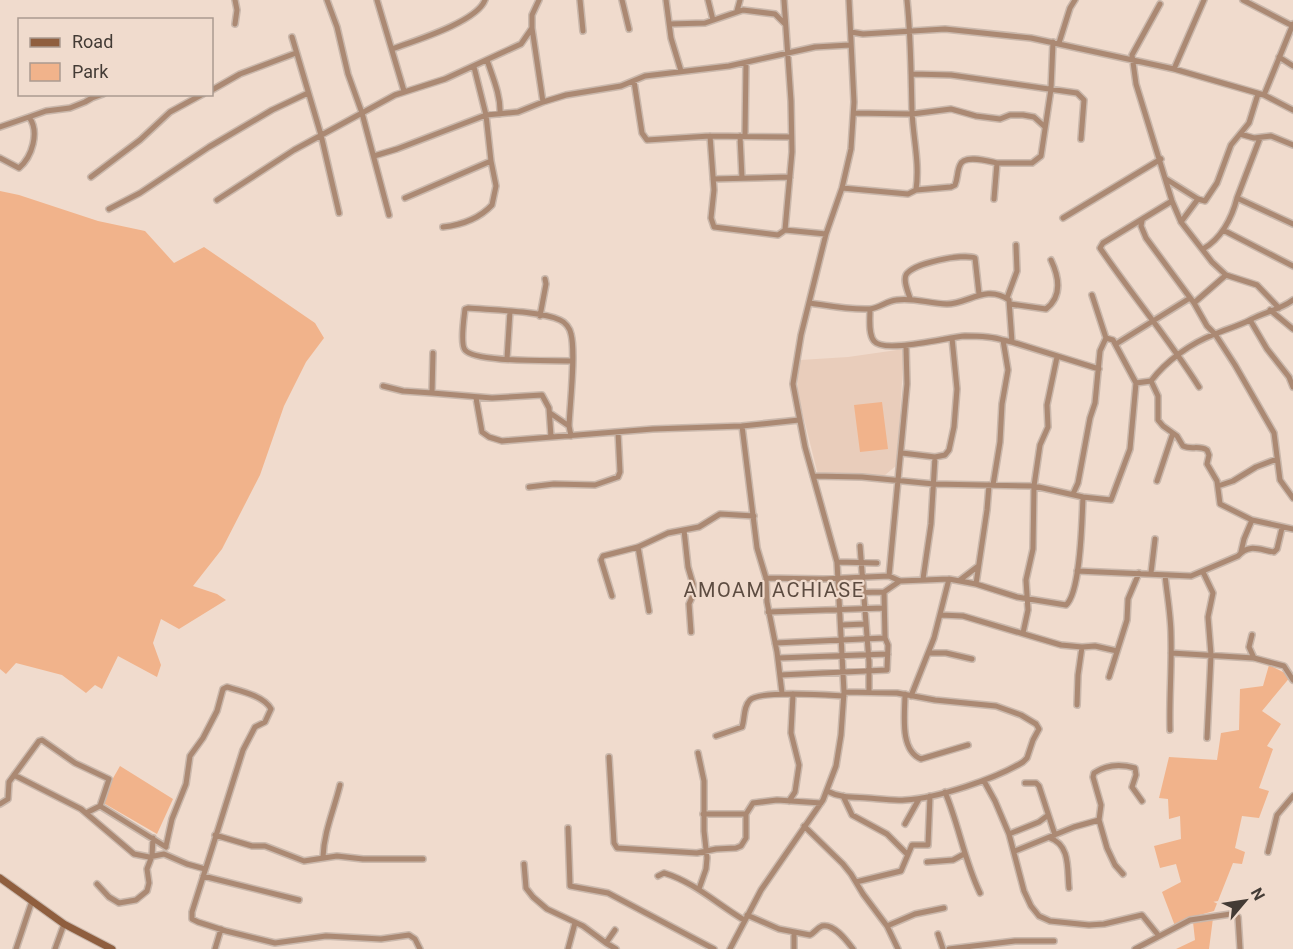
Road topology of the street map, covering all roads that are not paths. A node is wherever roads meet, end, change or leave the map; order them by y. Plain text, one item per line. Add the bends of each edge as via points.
1 (235, 0) edge
2 (327, 0) edge
3 (377, 0) edge
4 (384, 0) edge
5 (485, 0) edge
6 (539, 0) edge
7 (580, 0) edge
8 (622, 0) edge
9 (666, 0) edge
10 (708, 0) edge
11 (740, 0) edge
12 (784, 0) edge
13 (849, 0) edge
14 (907, 0) edge
15 (1075, 0) edge
16 (1204, 0) edge
17 (1243, 0) edge
18 (1160, 4) dead end
19 (378, 7) junction
20 (783, 9) junction
21 (737, 11) junction
22 (775, 14) junction
23 (713, 20) junction
24 (235, 24) dead end
25 (670, 24) junction
26 (785, 24) junction
27 (1292, 25) edge
28 (532, 28) junction
29 (628, 29) dead end
30 (583, 31) dead end
31 (910, 31) junction
32 (851, 32) junction
33 (292, 37) dead end
34 (1056, 43) junction
35 (850, 45) junction
36 (392, 49) junction
37 (789, 53) junction
38 (296, 54) junction
39 (1279, 57) junction
40 (487, 60) junction
41 (1133, 62) junction
42 (746, 63) junction
43 (1293, 66) edge
44 (474, 67) junction
45 (1174, 69) junction
46 (681, 71) junction
47 (912, 74) junction
48 (633, 81) junction
49 (213, 89) edge
50 (1051, 89) junction
51 (404, 91) junction
52 (308, 93) junction
53 (1261, 95) junction
54 (98, 96) edge
55 (199, 96) edge
56 (543, 102) junction
57 (500, 105) junction
58 (1293, 110) edge
59 (362, 113) junction
60 (511, 113) junction
61 (854, 113) junction
62 (500, 114) junction
63 (912, 114) junction
64 (486, 115) junction
65 (29, 117) junction
66 (0, 127) edge
67 (1045, 127) junction
68 (1240, 134) junction
69 (321, 135) junction
70 (710, 136) junction
71 (743, 136) junction
72 (791, 137) junction
73 (1260, 138) junction
74 (1081, 139) dead end
75 (1293, 145) edge
76 (374, 156) junction
77 (0, 158) edge
78 (1161, 159) junction
79 (491, 161) junction
80 (997, 164) junction
81 (92, 177) dead end
82 (790, 177) junction
83 (742, 178) junction
84 (713, 179) junction
85 (1166, 179) junction
86 (842, 188) junction
87 (916, 190) junction
88 (405, 198) dead end
89 (1237, 198) junction
90 (994, 199) dead end
91 (1198, 199) junction
92 (217, 200) dead end
93 (1172, 201) junction
94 (109, 209) dead end
95 (339, 213) dead end
96 (389, 215) dead end
97 (1063, 218) dead end
98 (1142, 220) junction
99 (1181, 222) junction
100 (1293, 224) edge
101 (443, 227) dead end
102 (785, 230) junction
103 (1223, 230) junction
104 (826, 234) junction
105 (1016, 245) dead end
106 (1203, 249) junction
107 (1051, 260) dead end
108 (1293, 266) edge
109 (1226, 275) junction
110 (545, 279) dead end
111 (979, 294) junction
112 (1092, 295) dead end
113 (910, 298) junction
114 (1006, 298) junction
115 (1190, 298) junction
116 (1293, 300) edge
117 (810, 303) junction
118 (1194, 303) junction
119 (1011, 304) junction
120 (1279, 308) junction
121 (870, 309) junction
122 (1270, 310) junction
123 (510, 311) junction
124 (540, 316) junction
125 (1250, 320) junction
126 (1153, 321) junction
127 (1293, 329) edge
128 (1215, 334) junction
129 (952, 338) junction
130 (1107, 338) junction
131 (1003, 340) junction
132 (1012, 342) junction
133 (1116, 344) junction
134 (906, 346) junction
135 (433, 353) dead end
136 (1179, 355) junction
137 (1057, 357) junction
138 (507, 359) junction
139 (572, 361) junction
140 (1099, 369) junction
141 (1151, 381) junction
142 (1136, 383) junction
143 (383, 386) dead end
144 (1199, 387) dead end
145 (1293, 387) edge
146 (432, 393) junction
147 (476, 398) junction
148 (550, 413) junction
149 (799, 420) junction
150 (569, 426) junction
151 (742, 426) junction
152 (618, 432) junction
153 (1173, 433) junction
154 (571, 436) junction
155 (551, 437) junction
156 (902, 453) junction
157 (935, 457) junction
158 (1277, 459) junction
159 (813, 476) junction
160 (899, 480) junction
161 (1156, 481) dead end
162 (934, 484) junction
163 (991, 485) junction
164 (1034, 486) junction
165 (1218, 486) junction
166 (529, 487) dead end
167 (1073, 494) junction
168 (1083, 497) junction
169 (1293, 498) edge
170 (754, 516) junction
171 (1252, 520) junction
172 (1282, 528) junction
173 (1293, 529) edge
174 (684, 530) junction
175 (1155, 539) dead end
176 (860, 546) dead end
177 (638, 548) junction
178 (1241, 552) junction
179 (837, 562) junction
180 (861, 562) junction
181 (877, 562) dead end
182 (979, 564) junction
183 (1077, 571) junction
184 (1203, 572) junction
185 (1139, 573) junction
186 (1151, 573) junction
187 (1165, 575) junction
188 (889, 576) junction
189 (766, 578) junction
190 (862, 578) junction
191 (838, 579) junction
192 (923, 579) junction
193 (950, 579) junction
194 (960, 580) junction
195 (900, 581) junction
196 (975, 584) junction
197 (839, 592) junction
198 (863, 592) junction
199 (884, 592) junction
200 (612, 596) dead end
201 (1027, 597) junction
202 (884, 608) junction
203 (864, 609) junction
204 (840, 610) junction
205 (649, 611) dead end
206 (768, 612) junction
207 (941, 615) junction
208 (865, 624) junction
209 (842, 625) junction
210 (691, 632) dead end
211 (1023, 633) junction
212 (1252, 635) dead end
213 (867, 639) junction
214 (885, 639) junction
215 (843, 641) junction
216 (775, 643) junction
217 (1082, 647) junction
218 (1117, 651) junction
219 (928, 653) junction
220 (1171, 653) junction
221 (888, 654) junction
222 (868, 655) junction
223 (1211, 655) junction
224 (843, 656) junction
225 (778, 658) junction
226 (1254, 658) junction
227 (972, 659) dead end
228 (869, 670) junction
229 (843, 671) junction
230 (780, 675) junction
231 (1109, 677) dead end
232 (1293, 680) edge
233 (869, 692) junction
234 (782, 693) junction
235 (793, 694) junction
236 (844, 694) junction
237 (908, 695) junction
238 (1077, 705) dead end
239 (1170, 730) dead end
240 (716, 736) dead end
241 (1207, 738) dead end
242 (968, 745) dead end
243 (698, 753) dead end
244 (609, 757) dead end
245 (14, 775) junction
246 (984, 781) junction
247 (1025, 783) dead end
248 (340, 785) dead end
249 (827, 791) junction
250 (945, 792) junction
251 (843, 796) junction
252 (930, 796) junction
253 (1293, 796) edge
254 (919, 799) junction
255 (789, 801) junction
256 (1142, 801) dead end
257 (821, 803) junction
258 (0, 804) edge
259 (100, 806) junction
260 (86, 813) junction
261 (704, 813) junction
262 (746, 814) junction
263 (1047, 816) junction
264 (1099, 820) junction
265 (905, 824) dead end
266 (804, 826) junction
267 (568, 828) dead end
268 (1009, 834) junction
269 (215, 835) junction
270 (1052, 836) junction
271 (153, 838) junction
272 (166, 846) junction
273 (1015, 851) junction
274 (707, 852) junction
275 (1268, 852) dead end
276 (164, 854) junction
277 (907, 854) junction
278 (964, 854) junction
279 (152, 857) junction
280 (323, 857) junction
281 (423, 859) dead end
282 (927, 862) dead end
283 (524, 864) dead end
284 (204, 873) junction
285 (1123, 874) dead end
286 (658, 876) dead end
287 (0, 878) edge
288 (856, 882) junction
289 (97, 884) dead end
290 (1068, 888) dead end
291 (699, 889) junction
292 (980, 893) dead end
293 (299, 900) dead end
294 (32, 901) junction
295 (944, 908) dead end
296 (746, 918) junction
297 (575, 923) junction
298 (64, 924) junction
299 (887, 926) junction
300 (221, 929) junction
301 (615, 930) dead end
302 (794, 933) junction
303 (938, 934) dead end
304 (1159, 936) junction
305 (1054, 941) dead end
306 (606, 943) junction
307 (274, 946) edge
308 (16, 949) edge
309 (55, 949) edge
310 (112, 949) edge
311 (215, 949) edge
312 (420, 949) edge
313 (568, 949) edge
314 (616, 949) edge
315 (714, 949) edge
316 (730, 949) edge
317 (794, 949) edge
318 (853, 949) edge
319 (898, 949) edge
320 (943, 949) edge
321 (949, 949) edge
322 (1135, 949) edge
323 (1240, 949) edge

1 - 24 street
2 - 59 street
3 - 19 street
4 - 19 street
5 - 36 street via 474,13 444,31
6 - 28 street via 532,15
7 - 30 street
8 - 29 street
9 - 25 street
10 - 23 street
11 - 21 street
12 - 20 street
13 - 32 street
14 - 31 street
15 - 34 street
16 - 45 street
17 - 27 street
18 - 41 street via 1132,55
19 - 36 street
20 - 22 street
20 - 26 street
21 - 22 street
21 - 23 street
22 - 26 street
23 - 25 street
25 - 46 street
26 - 37 street
27 - 39 street
28 - 40 street via 521,44
28 - 56 street
31 - 32 street
31 - 34 street via 945,29
31 - 47 street
32 - 35 street
33 - 38 street
34 - 41 street
34 - 50 street
35 - 37 street
35 - 61 street
36 - 51 street
37 - 42 street
37 - 72 street
38 - 49 street via 240,74
38 - 52 street
39 - 43 street
39 - 53 street
40 - 44 street
40 - 57 street
41 - 45 street
41 - 78 street via 1139,94
42 - 46 street
42 - 71 street
44 - 51 street
44 - 64 street
45 - 53 street
46 - 48 street
47 - 50 street via 951,75
47 - 63 street
48 - 56 street
48 - 70 street via 642,134 647,140
50 - 67 street
50 - 74 street via 1082,96
51 - 59 street
52 - 69 street
52 - 94 street via 215,143
53 - 58 street
53 - 68 street
54 - 65 street via 70,108
55 - 81 street via 170,112
56 - 60 street
57 - 60 street
57 - 62 street
59 - 69 street
59 - 76 street
60 - 62 street
61 - 63 street
61 - 86 street
62 - 64 street
63 - 67 street via 951,110 1000,119 1023,115 1034,117
63 - 87 street
64 - 76 street
64 - 79 street
65 - 66 street
65 - 77 street via 33,135 27,161 19,168
67 - 80 street via 1041,156 1032,164
68 - 73 street
68 - 91 street via 1212,192 1204,201
69 - 92 street
69 - 95 street
70 - 71 street
70 - 84 street
71 - 72 street
71 - 83 street
72 - 82 street
73 - 75 street via 1271,136
73 - 89 street
76 - 96 street
78 - 85 street
78 - 97 street
79 - 88 street
79 - 101 street via 496,186 492,205 458,225
80 - 87 street via 963,160 955,185
80 - 90 street
82 - 83 street
82 - 102 street
83 - 84 street
84 - 102 street via 714,227 778,235
85 - 91 street
85 - 93 street
86 - 87 street via 908,194
86 - 104 street
89 - 100 street
89 - 103 street
91 - 99 street
93 - 98 street
93 - 99 street
98 - 115 street via 1146,238
98 - 126 street via 1100,248
99 - 106 street
102 - 104 street
103 - 106 street
103 - 108 street
104 - 117 street
105 - 114 street via 1017,271
106 - 109 street
107 - 119 street via 1058,274 1054,303 1046,309
109 - 118 street
109 - 120 street via 1257,285
110 - 124 street
111 - 113 street via 950,304
111 - 113 street via 975,258 961,256 910,271 906,279
111 - 114 street
112 - 130 street
113 - 121 street
114 - 119 street
115 - 118 street
115 - 126 street
116 - 120 street
117 - 121 street
117 - 149 street via 794,370
118 - 128 street
119 - 132 street
120 - 122 street
121 - 134 street via 871,337 875,343
122 - 125 street
122 - 127 street
123 - 124 street
123 - 138 street
123 - 138 street via 466,308 462,343 470,354
124 - 139 street via 557,319 567,327 571,333
125 - 128 street
125 - 145 street
126 - 133 street
126 - 136 street
128 - 136 street
128 - 158 street via 1274,433
129 - 131 street
129 - 134 street
129 - 157 street via 957,389 954,427 948,453
130 - 133 street
130 - 140 street via 1100,351
131 - 132 street
131 - 163 street via 1008,370
132 - 137 street
133 - 142 street
134 - 156 street
135 - 146 street
136 - 141 street
136 - 144 street
137 - 140 street
137 - 164 street via 1047,405 1048,427 1040,445
138 - 139 street
139 - 150 street
140 - 167 street via 1095,403
141 - 142 street
141 - 153 street via 1158,396 1158,420
142 - 168 street via 1130,449 1113,496 1108,500
143 - 146 street
146 - 147 street
147 - 148 street via 539,394
147 - 155 street via 484,435 502,441
148 - 150 street
148 - 155 street
149 - 151 street
149 - 159 street
150 - 154 street
151 - 152 street
151 - 170 street
152 - 154 street
152 - 166 street via 620,472 615,479 595,485
153 - 161 street
153 - 165 street via 1185,448 1207,450 1208,467
154 - 155 street
156 - 157 street
156 - 160 street
157 - 162 street
158 - 165 street
158 - 169 street via 1280,480
159 - 160 street
159 - 179 street
160 - 162 street
160 - 188 street
162 - 163 street
162 - 192 street
163 - 164 street
163 - 182 street
164 - 167 street
164 - 201 street
165 - 171 street via 1222,507
167 - 168 street
168 - 183 street
170 - 174 street via 720,514 699,527
170 - 189 street via 757,548
171 - 172 street
171 - 178 street
172 - 173 street
172 - 178 street via 1276,550 1254,547
174 - 177 street via 668,533
174 - 210 street via 693,584 689,603
175 - 186 street
176 - 180 street
177 - 200 street via 602,558
177 - 205 street
178 - 184 street
179 - 180 street
179 - 191 street
180 - 181 street
180 - 190 street
182 - 194 street
182 - 196 street
183 - 185 street
183 - 201 street via 1068,604
184 - 187 street via 1191,576
184 - 223 street via 1213,593 1208,617
185 - 186 street
185 - 218 street via 1127,604 1127,620
186 - 187 street
187 - 220 street
188 - 190 street
188 - 195 street
189 - 191 street
189 - 206 street
190 - 191 street
190 - 198 street
191 - 197 street
192 - 193 street
192 - 195 street
193 - 194 street
193 - 207 street
194 - 196 street
195 - 199 street
196 - 201 street
197 - 198 street
197 - 204 street
198 - 199 street
198 - 203 street
199 - 202 street
201 - 211 street
202 - 203 street
202 - 214 street
203 - 204 street
203 - 208 street
204 - 206 street
204 - 209 street
206 - 216 street
207 - 211 street via 963,616
207 - 219 street
208 - 209 street
208 - 213 street
209 - 215 street
211 - 217 street
212 - 226 street via 1249,647
213 - 214 street
213 - 215 street
213 - 222 street
214 - 221 street
215 - 216 street
215 - 224 street
216 - 225 street
217 - 218 street
217 - 238 street
218 - 231 street
219 - 227 street
219 - 237 street
220 - 223 street
220 - 239 street
221 - 222 street
221 - 228 street via 888,669
222 - 224 street
222 - 228 street
223 - 226 street
223 - 241 street
224 - 225 street
224 - 229 street
225 - 230 street
226 - 232 street via 1284,666
228 - 229 street
228 - 233 street
229 - 230 street
229 - 236 street
230 - 234 street
233 - 236 street
233 - 237 street
234 - 235 street
234 - 240 street via 752,699 742,727
235 - 236 street
235 - 255 street via 791,733 799,765 795,792
236 - 249 street via 836,766
237 - 242 street via 907,742 916,758
237 - 246 street via 996,706 1014,711 1039,726 1025,760
243 - 261 street via 704,781
244 - 274 street via 615,846
245 - 258 street via 9,782 8,799
245 - 259 street via 42,740 75,763 108,777
245 - 260 street
246 - 250 street
246 - 268 street
247 - 263 street via 1038,785
248 - 280 street via 325,833
249 - 251 street
249 - 257 street
250 - 252 street
250 - 278 street
251 - 254 street
251 - 277 street via 852,815 887,834
252 - 254 street
252 - 277 street via 928,845 913,845
253 - 275 street via 1277,815
254 - 265 street
255 - 257 street
255 - 262 street via 755,801
256 - 264 street via 1132,787 1134,768 1115,766 1097,771 1093,777 1101,805
257 - 266 street
259 - 260 street
259 - 271 street
260 - 279 street via 130,852
261 - 262 street
261 - 274 street
262 - 274 street via 746,838 741,846
263 - 268 street
263 - 270 street
264 - 270 street
264 - 285 street via 1111,859
266 - 288 street
266 - 296 street
267 - 315 street via 570,886 608,893
268 - 273 street
269 - 272 street via 245,744 255,727 266,722 271,709 259,699 227,687 191,753 185,788
269 - 280 street via 265,846 304,861
269 - 284 street
270 - 273 street
270 - 290 street via 1065,852
271 - 272 street
271 - 279 street
272 - 276 street
273 - 304 street via 1024,891 1044,920 1089,925 1142,915
274 - 291 street
276 - 279 street
276 - 284 street
277 - 288 street via 901,871
278 - 282 street via 953,860
278 - 292 street
279 - 289 street via 147,869 148,887 141,898 119,903
280 - 281 street
283 - 297 street via 528,892 547,909
284 - 293 street
284 - 300 street via 192,919
286 - 291 street via 664,873
287 - 294 street
288 - 299 street
291 - 296 street
294 - 298 street
294 - 308 street
295 - 299 street via 915,914
296 - 302 street
296 - 316 street
297 - 306 street
297 - 313 street
298 - 309 street
298 - 310 street
299 - 319 street
300 - 307 street
300 - 311 street
301 - 306 street
302 - 317 street
302 - 318 street via 812,935 827,926 844,937
303 - 320 street
304 - 322 street
304 - 323 street via 1190,920 1231,914 1238,917
305 - 321 street
306 - 314 street
307 - 312 street via 326,936 381,939 409,935

